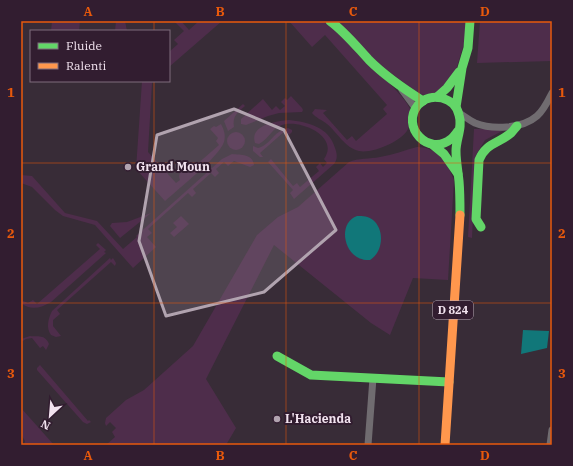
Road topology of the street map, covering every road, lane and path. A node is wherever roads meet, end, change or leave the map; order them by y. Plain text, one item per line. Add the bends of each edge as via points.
1 (330, 21) edge
2 (470, 21) edge
3 (462, 68) junction
4 (400, 86) junction
5 (552, 93) edge
6 (437, 97) junction
7 (423, 101) junction
8 (416, 109) junction
9 (457, 110) junction
10 (517, 126) junction
11 (459, 130) junction
12 (434, 145) junction
13 (458, 175) junction
14 (481, 227) dead end
15 (277, 356) dead end
16 (373, 378) junction
17 (449, 382) junction
18 (552, 430) edge
19 (368, 445) edge
20 (446, 445) edge
21 (550, 445) edge

1 - 4 main road
2 - 3 main road via 468,48
3 - 6 main road
3 - 9 main road
4 - 7 main road
4 - 8 street
5 - 10 street via 536,117
6 - 7 main road
6 - 9 main road via 447,100
7 - 8 main road
8 - 12 main road via 413,116 414,130 421,140
9 - 10 street via 476,123 489,126
9 - 11 main road
10 - 14 main road via 510,134 490,145 479,160 476,219
11 - 12 main road via 449,142
11 - 13 main road, D 824 via 456,151
12 - 13 main road, D 824 via 444,154
13 - 17 main road, D 824 via 460,197
15 - 16 main road via 311,375
16 - 17 main road
16 - 19 street
17 - 20 main road, D 824
18 - 21 street

